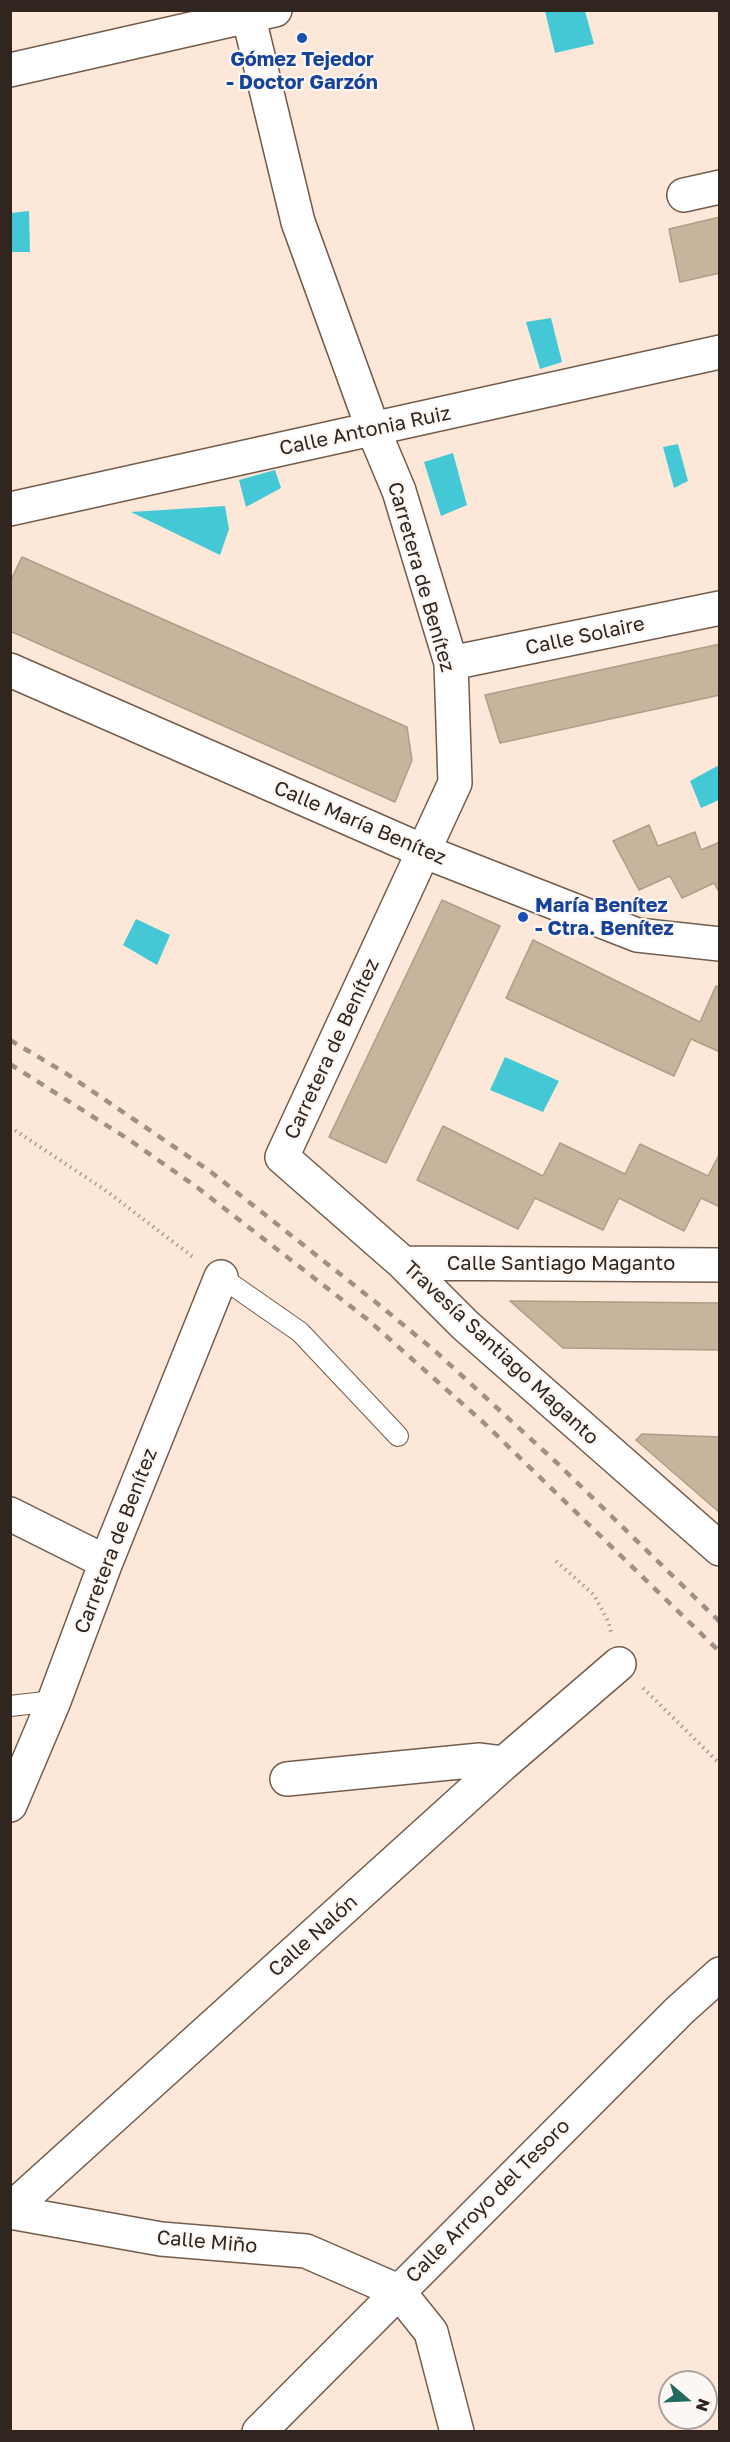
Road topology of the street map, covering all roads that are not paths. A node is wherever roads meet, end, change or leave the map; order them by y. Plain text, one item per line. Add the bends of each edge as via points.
1 (256, 13) edge
2 (10, 70) edge
3 (720, 187) edge
4 (684, 195) dead end
5 (720, 352) edge
6 (373, 429) junction
7 (10, 509) edge
8 (720, 608) edge
9 (451, 663) junction
10 (10, 670) edge
11 (423, 851) junction
12 (720, 944) edge
13 (282, 1157) joint
14 (403, 1263) junction
15 (720, 1265) edge
16 (221, 1277) joint
17 (398, 1436) dead end
18 (10, 1514) edge
19 (720, 1549) edge
20 (106, 1562) junction
21 (619, 1664) dead end
22 (54, 1701) junction
23 (10, 1706) edge
24 (504, 1762) junction
25 (287, 1779) dead end
26 (10, 1805) edge
27 (720, 1974) edge
28 (10, 2211) edge
29 (398, 2291) junction
30 (259, 2432) edge
31 (457, 2432) edge

1 - 2 street
1 - 6 street, Carretera de Benítez via 298,222
3 - 4 street
5 - 6 street, Calle Antonia Ruiz
6 - 7 street, Calle Antonia Ruiz
6 - 9 street, Carretera de Benítez via 399,491
8 - 9 street, Calle Solaire
9 - 11 street, Carretera de Benítez via 455,783
10 - 11 street, Calle María Benítez
11 - 12 street, Calle María Benítez via 637,935
11 - 13 street, Carretera de Benítez
13 - 14 street, Travesía Santiago Maganto
14 - 15 street, Calle Santiago Maganto
14 - 19 street, Travesía Santiago Maganto via 465,1325
16 - 17 lane via 300,1332
16 - 20 street, Carretera de Benítez
18 - 20 street
20 - 22 street, Carretera de Benítez
21 - 24 street, Calle Nalón
22 - 23 lane
22 - 26 street, Carretera de Benítez
24 - 25 street via 480,1760
24 - 28 street, Calle Nalón
27 - 29 street, Calle Arroyo del Tesoro
28 - 29 street, Calle Miño via 161,2239 306,2251
29 - 30 street, Calle Arroyo del Tesoro
29 - 31 street via 431,2332

